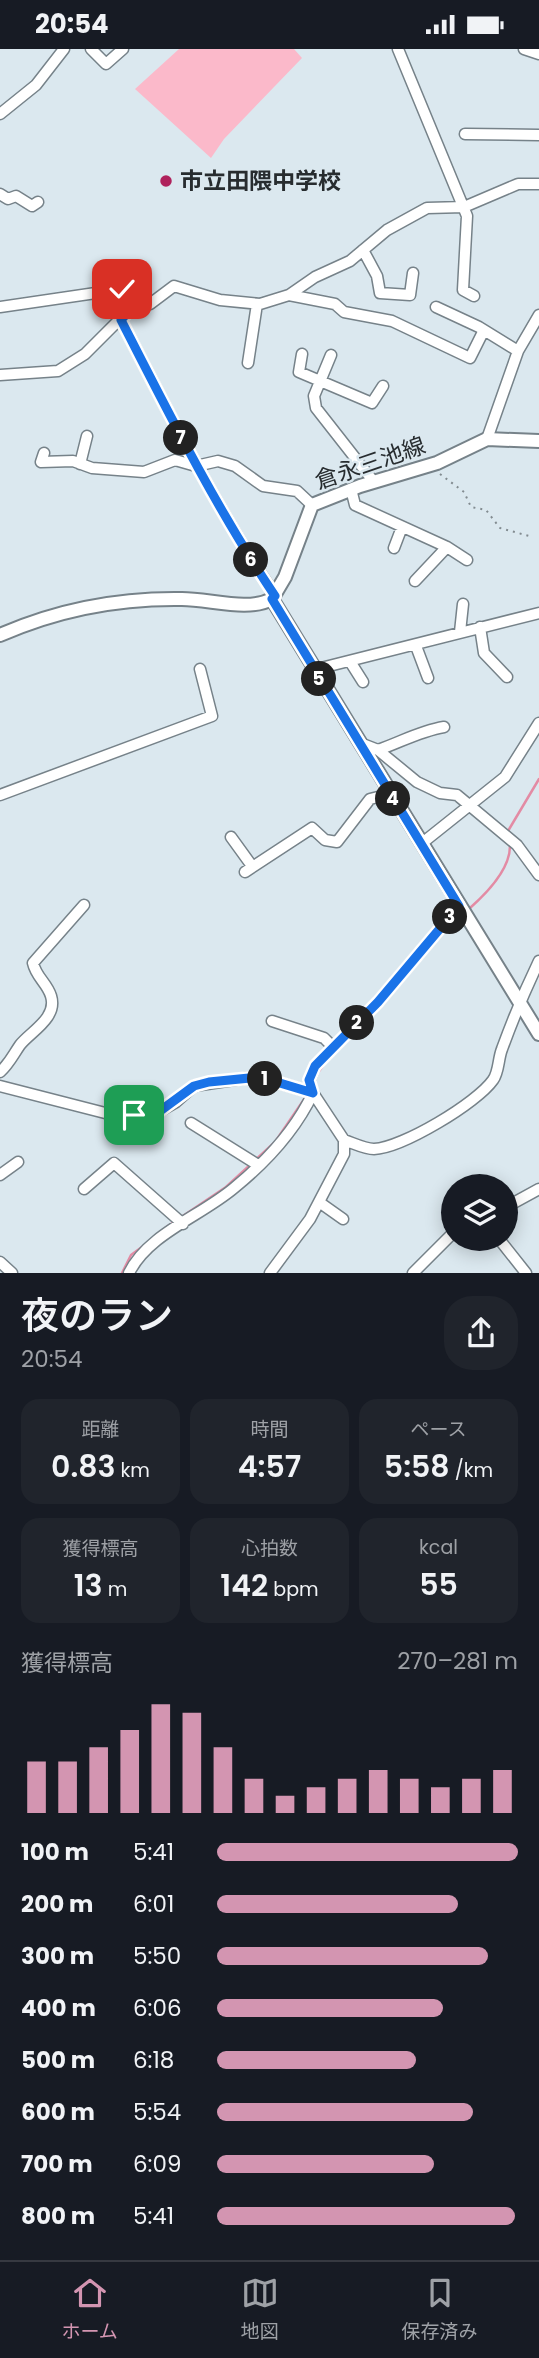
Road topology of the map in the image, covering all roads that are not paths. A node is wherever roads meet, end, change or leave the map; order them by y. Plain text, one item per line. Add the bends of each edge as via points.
1 (64, 49) edge
2 (91, 49) edge
3 (123, 49) edge
4 (398, 49) edge
5 (524, 49) edge
6 (539, 54) edge
7 (0, 114) edge
8 (465, 134) dead end
9 (539, 135) edge
10 (539, 184) edge
11 (0, 194) edge
12 (38, 202) dead end
13 (464, 207) junction
14 (363, 250) junction
15 (412, 273) dead end
16 (289, 295) junction
17 (474, 296) dead end
18 (142, 297) junction
19 (257, 304) junction
20 (0, 307) edge
21 (436, 307) dead end
22 (539, 315) edge
23 (121, 320) junction
24 (483, 332) junction
25 (518, 351) junction
26 (302, 354) dead end
27 (331, 355) dead end
28 (248, 363) dead end
29 (0, 375) edge
30 (320, 382) junction
31 (383, 386) dead end
32 (87, 436) dead end
33 (487, 439) junction
34 (539, 441) edge
35 (44, 453) dead end
36 (79, 464) junction
37 (196, 466) junction
38 (374, 482) junction
39 (351, 489) junction
40 (312, 505) junction
41 (402, 527) junction
42 (447, 547) junction
43 (394, 548) dead end
44 (467, 560) dead end
45 (415, 581) dead end
46 (274, 597) junction
47 (463, 604) dead end
48 (539, 613) edge
49 (480, 627) junction
50 (460, 632) junction
51 (0, 635) edge
52 (416, 646) junction
53 (351, 663) junction
54 (200, 669) dead end
55 (313, 670) junction
56 (507, 677) dead end
57 (428, 678) dead end
58 (363, 683) dead end
59 (539, 723) edge
60 (444, 727) dead end
61 (357, 742) junction
62 (378, 750) junction
63 (390, 794) junction
64 (0, 795) edge
65 (469, 807) junction
66 (231, 837) dead end
67 (421, 844) junction
68 (539, 875) edge
69 (84, 905) dead end
70 (459, 906) junction
71 (539, 961) edge
72 (519, 1003) junction
73 (272, 1021) dead end
74 (539, 1034) edge
75 (333, 1047) junction
76 (0, 1072) edge
77 (0, 1086) edge
78 (313, 1093) junction
79 (191, 1123) dead end
80 (344, 1140) junction
81 (18, 1162) dead end
82 (258, 1165) junction
83 (0, 1175) edge
84 (85, 1189) dead end
85 (539, 1189) edge
86 (518, 1200) edge
87 (319, 1202) junction
88 (343, 1219) dead end
89 (183, 1224) junction
90 (441, 1245) edge
91 (509, 1251) edge
92 (129, 1273) edge
93 (272, 1273) edge
94 (414, 1273) edge
95 (526, 1273) edge

1 - 7 street via 36,85
2 - 3 street via 106,64
4 - 13 street
5 - 6 street
8 - 9 street
10 - 13 street via 518,184
11 - 12 street via 8,199 16,196 32,206
13 - 14 street via 427,208 387,230
13 - 17 street via 463,290
14 - 15 street via 380,293 410,295
14 - 16 street
16 - 19 street
16 - 24 street via 392,321 470,358
18 - 19 street via 150,304 174,286 220,300
18 - 20 street via 122,289
18 - 23 street
19 - 28 street
21 - 24 street
22 - 25 street
23 - 29 street via 112,323 85,354 58,371
23 - 37 street
24 - 25 street
25 - 33 street
26 - 30 street via 299,372
27 - 30 street
30 - 31 street via 372,403
30 - 38 street via 314,396 316,408
32 - 36 street
33 - 34 main road, 倉永三池線
33 - 38 main road, 倉永三池線 via 427,467
35 - 36 street via 41,462
36 - 37 street via 144,472 175,460
37 - 40 street via 218,461 235,466 262,485 297,491
37 - 46 street
38 - 39 main road, 倉永三池線
39 - 40 main road, 倉永三池線
39 - 41 street via 355,505
40 - 46 main road, 倉永三池線
41 - 42 street
41 - 43 street
42 - 44 street
42 - 45 street
46 - 51 main road via 256,604 182,599 104,605 35,620
46 - 55 main road
47 - 50 street
48 - 49 street
49 - 50 street
49 - 56 street via 484,653
50 - 52 street
52 - 53 street
52 - 57 street
53 - 55 street
53 - 58 street
54 - 64 street via 212,716
55 - 61 main road
59 - 65 street via 505,778
60 - 62 street via 419,731
61 - 62 street
61 - 63 main road
62 - 65 street via 417,782 457,795
63 - 66 street via 370,799 337,842 325,840 312,828 249,869
63 - 67 main road
65 - 67 street
65 - 68 street via 517,845
67 - 70 main road
69 - 76 street via 33,963 52,1001 43,1025
70 - 72 main road
70 - 75 street via 378,1002
71 - 72 street
72 - 74 main road
72 - 80 street via 495,1079 482,1090 415,1135 385,1147 372,1149
73 - 75 street via 324,1038
75 - 78 street via 315,1066 309,1080
77 - 78 street via 113,1115 160,1111 194,1086 234,1079 260,1077
78 - 80 street
78 - 82 street via 301,1119
79 - 82 street
80 - 87 street via 344,1154
81 - 83 street
82 - 89 street via 234,1189
84 - 89 street via 114,1163
85 - 86 street
87 - 88 street
87 - 93 street
89 - 92 street via 141,1253
90 - 94 street
91 - 95 street

